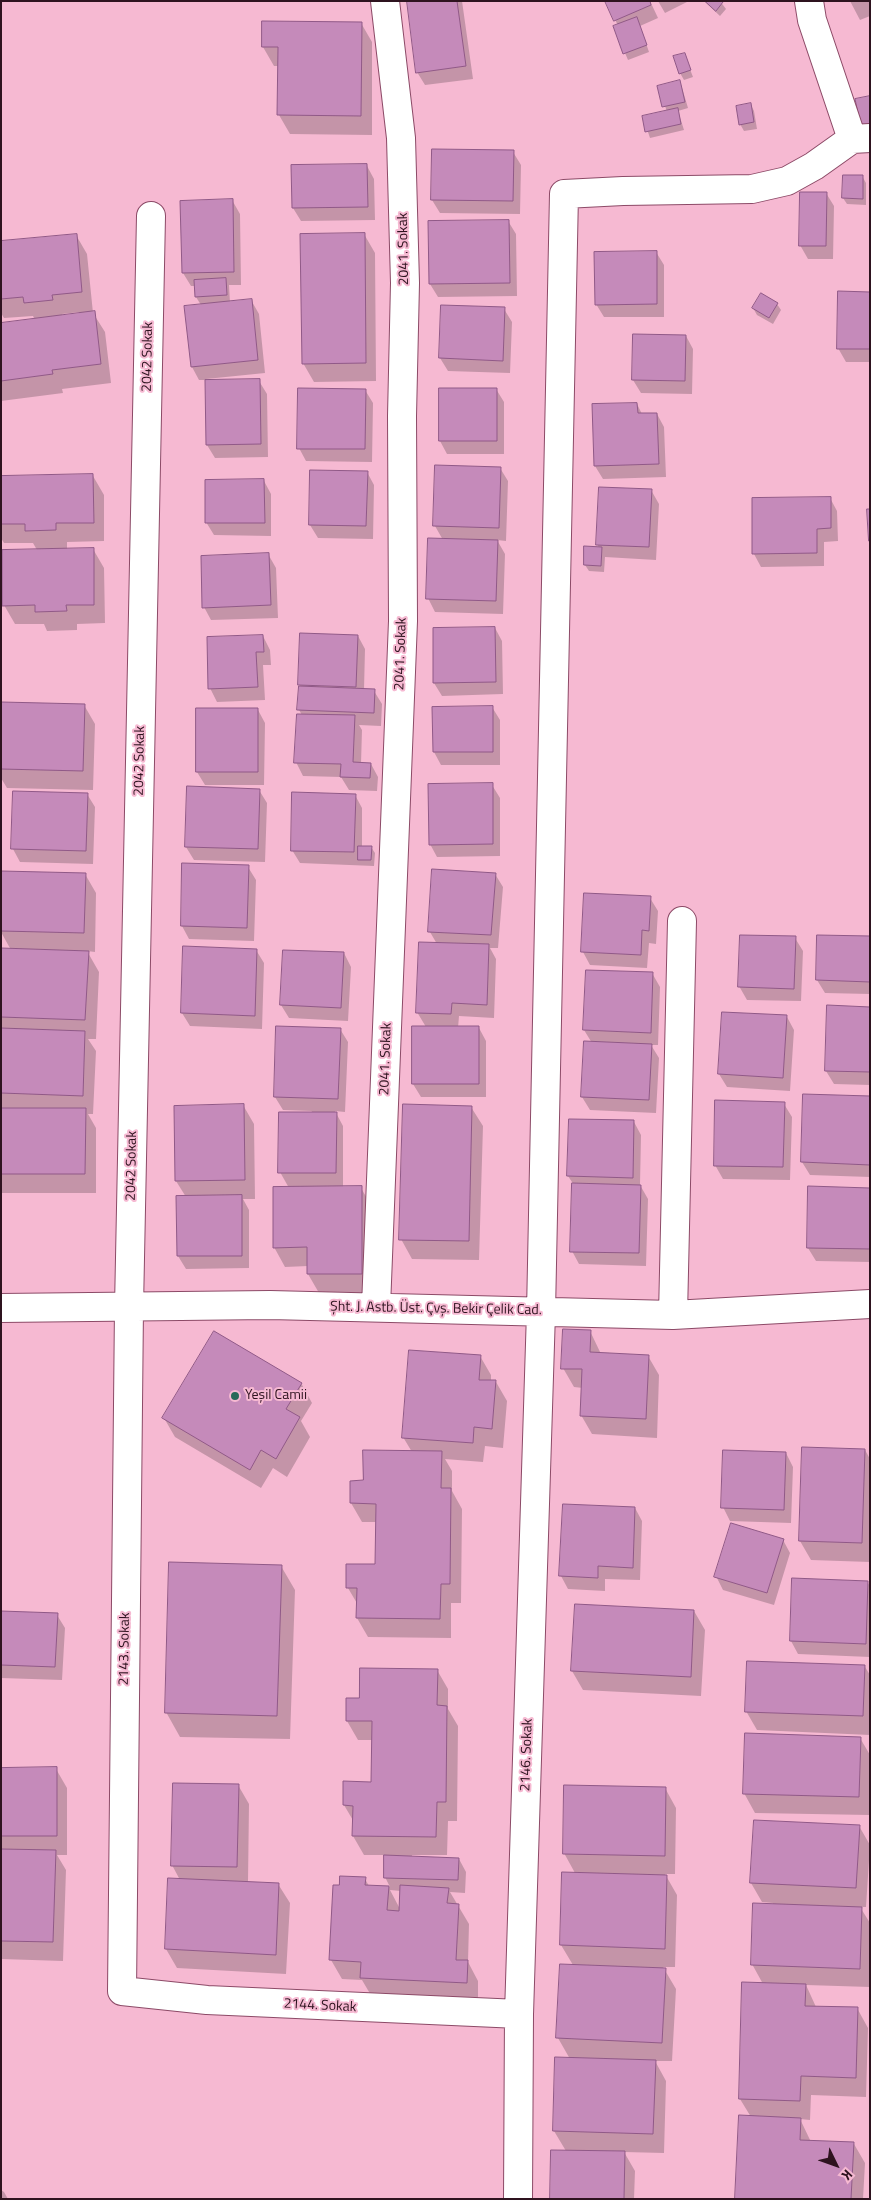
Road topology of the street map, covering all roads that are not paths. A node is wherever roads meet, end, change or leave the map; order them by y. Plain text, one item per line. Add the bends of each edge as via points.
1 (385, 1) edge
2 (809, 1) edge
3 (861, 138) edge
4 (151, 216) dead end
5 (682, 921) dead end
6 (870, 1304) edge
7 (129, 1307) junction
8 (1, 1308) edge
9 (376, 1308) junction
10 (541, 1312) junction
11 (673, 1315) junction
12 (122, 1991) joint
13 (519, 2014) junction
14 (518, 2199) edge

1 - 9 street, 2041. Sokak via 401,138 405,283 403,621
2 - 3 street via 812,20
3 - 10 street, 2146. Sokak via 787,181 752,189 564,194
4 - 7 street, 2042 Sokak
5 - 11 street
6 - 11 street, Şht. J. Astb. Üst. Çvş. Bekir Çelik Cad.
7 - 8 street, Şht. J. Astb. Üst. Çvş. Bekir Çelik Cad.
7 - 9 street, Şht. J. Astb. Üst. Çvş. Bekir Çelik Cad. via 270,1304
7 - 12 street, 2143. Sokak
9 - 10 street, Şht. J. Astb. Üst. Çvş. Bekir Çelik Cad.
10 - 11 street, Şht. J. Astb. Üst. Çvş. Bekir Çelik Cad.
10 - 13 street, 2146. Sokak
12 - 13 street, 2144. Sokak via 207,2000
13 - 14 street, 2146. Sokak

